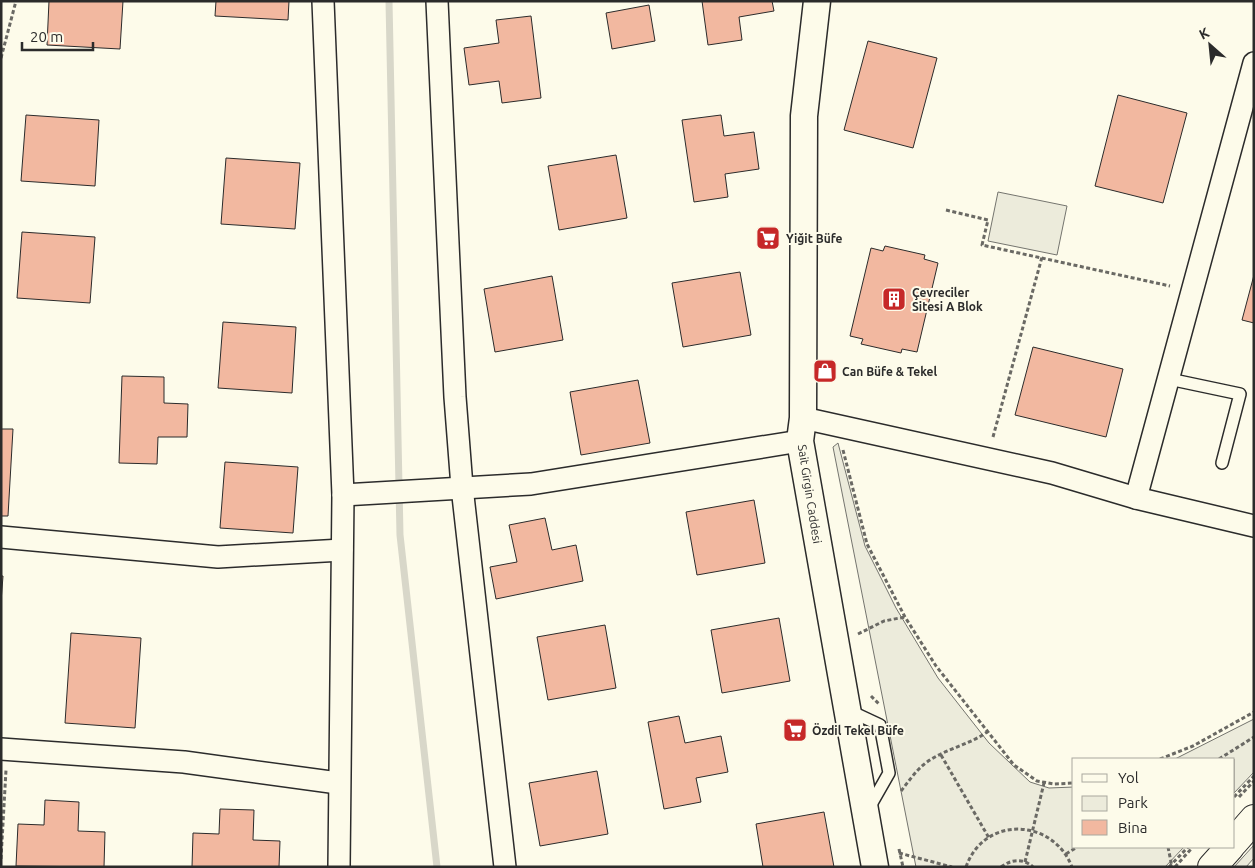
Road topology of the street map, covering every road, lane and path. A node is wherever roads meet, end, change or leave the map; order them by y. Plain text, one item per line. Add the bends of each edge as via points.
1 (16, 1) edge
2 (323, 1) edge
3 (437, 1) edge
4 (817, 1) edge
5 (831, 1) edge
6 (1, 58) edge
7 (1254, 63) edge
8 (804, 116) junction
9 (946, 210) dead end
10 (1042, 257) junction
11 (1193, 291) junction
12 (1169, 379) junction
13 (802, 430) junction
14 (842, 443) dead end
15 (987, 458) junction
16 (1222, 463) dead end
17 (462, 487) junction
18 (343, 495) junction
19 (1136, 498) junction
20 (1254, 526) edge
21 (1, 537) edge
22 (342, 550) junction
23 (905, 617) junction
24 (858, 623) dead end
25 (853, 626) dead end
26 (860, 633) junction
27 (862, 642) dead end
28 (869, 687) dead end
29 (865, 691) dead end
30 (871, 696) junction
31 (882, 712) dead end
32 (1254, 712) edge
33 (987, 732) junction
34 (1254, 737) edge
35 (4, 749) edge
36 (941, 755) junction
37 (1163, 758) edge
38 (1221, 758) edge
39 (1254, 776) edge
40 (1254, 781) edge
41 (338, 783) junction
42 (1044, 783) junction
43 (1072, 783) edge
44 (1235, 796) edge
45 (897, 798) dead end
46 (1235, 802) edge
47 (1254, 819) edge
48 (1033, 830) junction
49 (989, 838) junction
50 (1235, 841) edge
51 (1075, 848) edge
52 (1168, 848) edge
53 (1187, 848) edge
54 (1192, 848) edge
55 (1229, 848) edge
56 (896, 851) dead end
57 (1066, 854) junction
58 (1, 859) edge
59 (1025, 862) junction
60 (1172, 866) edge
61 (339, 867) edge
62 (505, 867) edge
63 (875, 867) edge
64 (952, 867) edge
65 (966, 867) edge
66 (1001, 867) edge
67 (1034, 867) edge
68 (1072, 867) edge
69 (1212, 867) edge

1 - 6 path
2 - 18 street
3 - 17 street
4 - 8 street, Sait Girgin Caddesi
5 - 8 street, Sait Girgin Caddesi
7 - 11 street
8 - 13 street, Sait Girgin Caddesi
9 - 10 path via 988,220 982,245
10 - 11 path
10 - 15 path
11 - 12 street
12 - 16 lane via 1240,394
12 - 19 street
13 - 15 street
13 - 17 street via 531,484
13 - 63 street, Sait Girgin Caddesi
14 - 23 path via 867,544
15 - 19 street
17 - 18 street
17 - 62 street
18 - 22 street
19 - 20 street
21 - 22 street via 218,557
22 - 41 street
23 - 26 path via 884,621
23 - 33 path via 936,666
24 - 26 path
25 - 26 path via 855,636
26 - 27 path
28 - 30 path
29 - 30 path
30 - 31 path via 880,704
32 - 37 path via 1193,746
33 - 36 path
33 - 42 path via 1014,765
34 - 38 path
35 - 41 street via 184,762
35 - 58 path
36 - 45 path via 928,761 913,775
36 - 49 path
39 - 44 path
40 - 46 path
41 - 61 street
42 - 43 path
42 - 48 path
47 - 50 main road
48 - 49 path via 1007,830
48 - 57 path via 1052,839
48 - 59 path
49 - 65 path via 974,851
51 - 57 path
52 - 60 path
53 - 60 path
54 - 60 path
55 - 69 main road
56 - 64 path
57 - 68 path
59 - 66 path via 1014,860
59 - 67 path

